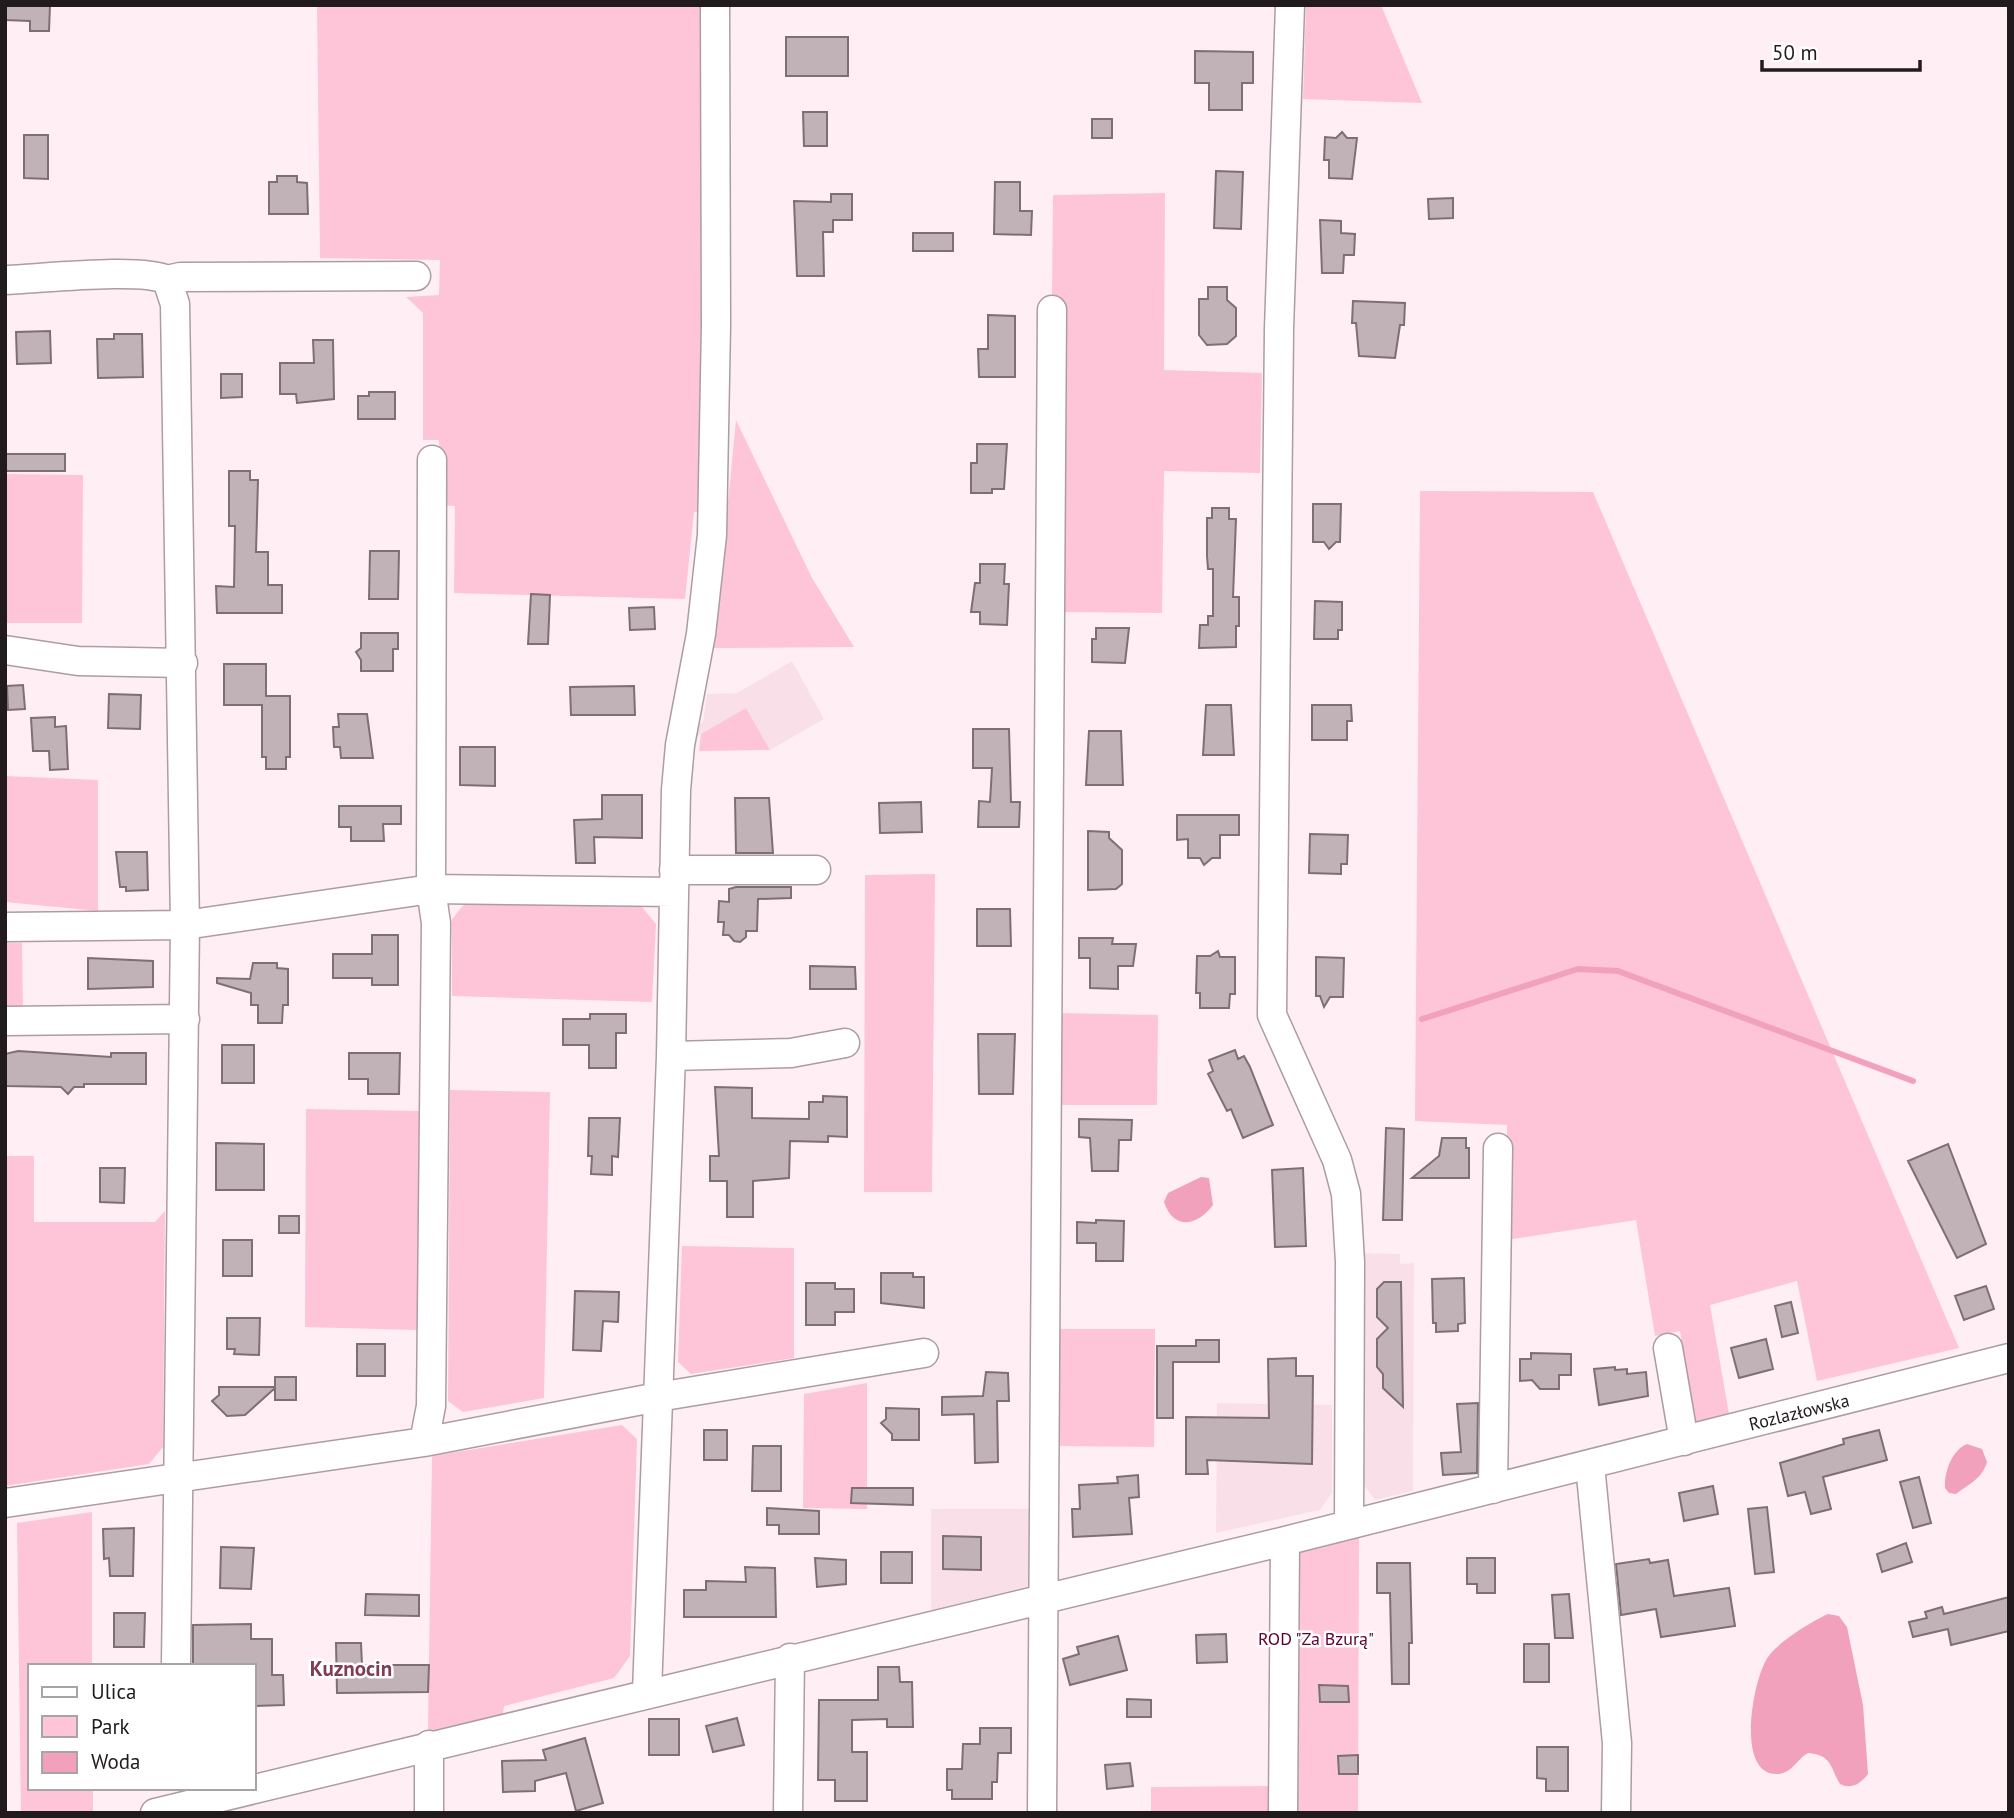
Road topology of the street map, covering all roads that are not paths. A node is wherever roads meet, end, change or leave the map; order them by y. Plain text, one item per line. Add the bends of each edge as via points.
1 (715, 5) edge
2 (1290, 5) edge
3 (416, 276) dead end
4 (5, 280) edge
5 (167, 281) junction
6 (1052, 310) dead end
7 (432, 460) dead end
8 (5, 650) edge
9 (183, 663) junction
10 (816, 870) dead end
11 (673, 881) junction
12 (431, 889) junction
13 (185, 925) junction
14 (5, 927) edge
15 (184, 1019) junction
16 (5, 1021) edge
17 (845, 1043) dead end
18 (671, 1056) junction
19 (1498, 1148) dead end
20 (1668, 1348) dead end
21 (924, 1353) dead end
22 (2009, 1359) edge
23 (658, 1398) junction
24 (1684, 1441) junction
25 (424, 1442) junction
26 (1590, 1465) junction
27 (177, 1479) junction
28 (1493, 1489) junction
29 (5, 1503) edge
30 (1349, 1524) junction
31 (1284, 1541) junction
32 (1044, 1596) junction
33 (790, 1658) junction
34 (176, 1664) edge
35 (647, 1692) junction
36 (429, 1745) junction
37 (168, 1803) edge
38 (223, 1804) edge
39 (429, 1813) edge
40 (788, 1813) edge
41 (1042, 1813) edge
42 (1283, 1813) edge
43 (1616, 1813) edge

1 - 11 street via 712,535 701,634 680,745
2 - 30 street via 1279,330 1272,1015 1337,1160 1346,1194
3 - 5 street via 180,277
4 - 5 street via 159,276
5 - 9 street via 175,304
6 - 32 street
7 - 12 street
8 - 9 street via 78,660
9 - 13 street
10 - 11 street
11 - 12 street
11 - 18 street
12 - 13 street
12 - 25 street via 436,923 431,1406
13 - 14 street
13 - 15 street
15 - 16 street
15 - 27 street
17 - 18 street via 791,1053
18 - 23 street
19 - 28 street
20 - 24 street
21 - 23 street
22 - 24 street, Rozlazłowska
23 - 25 street
23 - 35 street
24 - 26 street, Rozlazłowska
25 - 27 street
26 - 28 street, Rozlazłowska
26 - 43 street via 1616,1743
27 - 29 street
27 - 34 street
28 - 30 street, Rozlazłowska
30 - 31 street, Rozlazłowska
31 - 32 street, Rozlazłowska
31 - 42 street
32 - 33 street, Rozlazłowska
32 - 41 street
33 - 35 street, Rozlazłowska
33 - 40 street
35 - 36 street, Rozlazłowska
36 - 38 street, Rozlazłowska
36 - 39 street
37 - 38 street, Rozlazłowska

